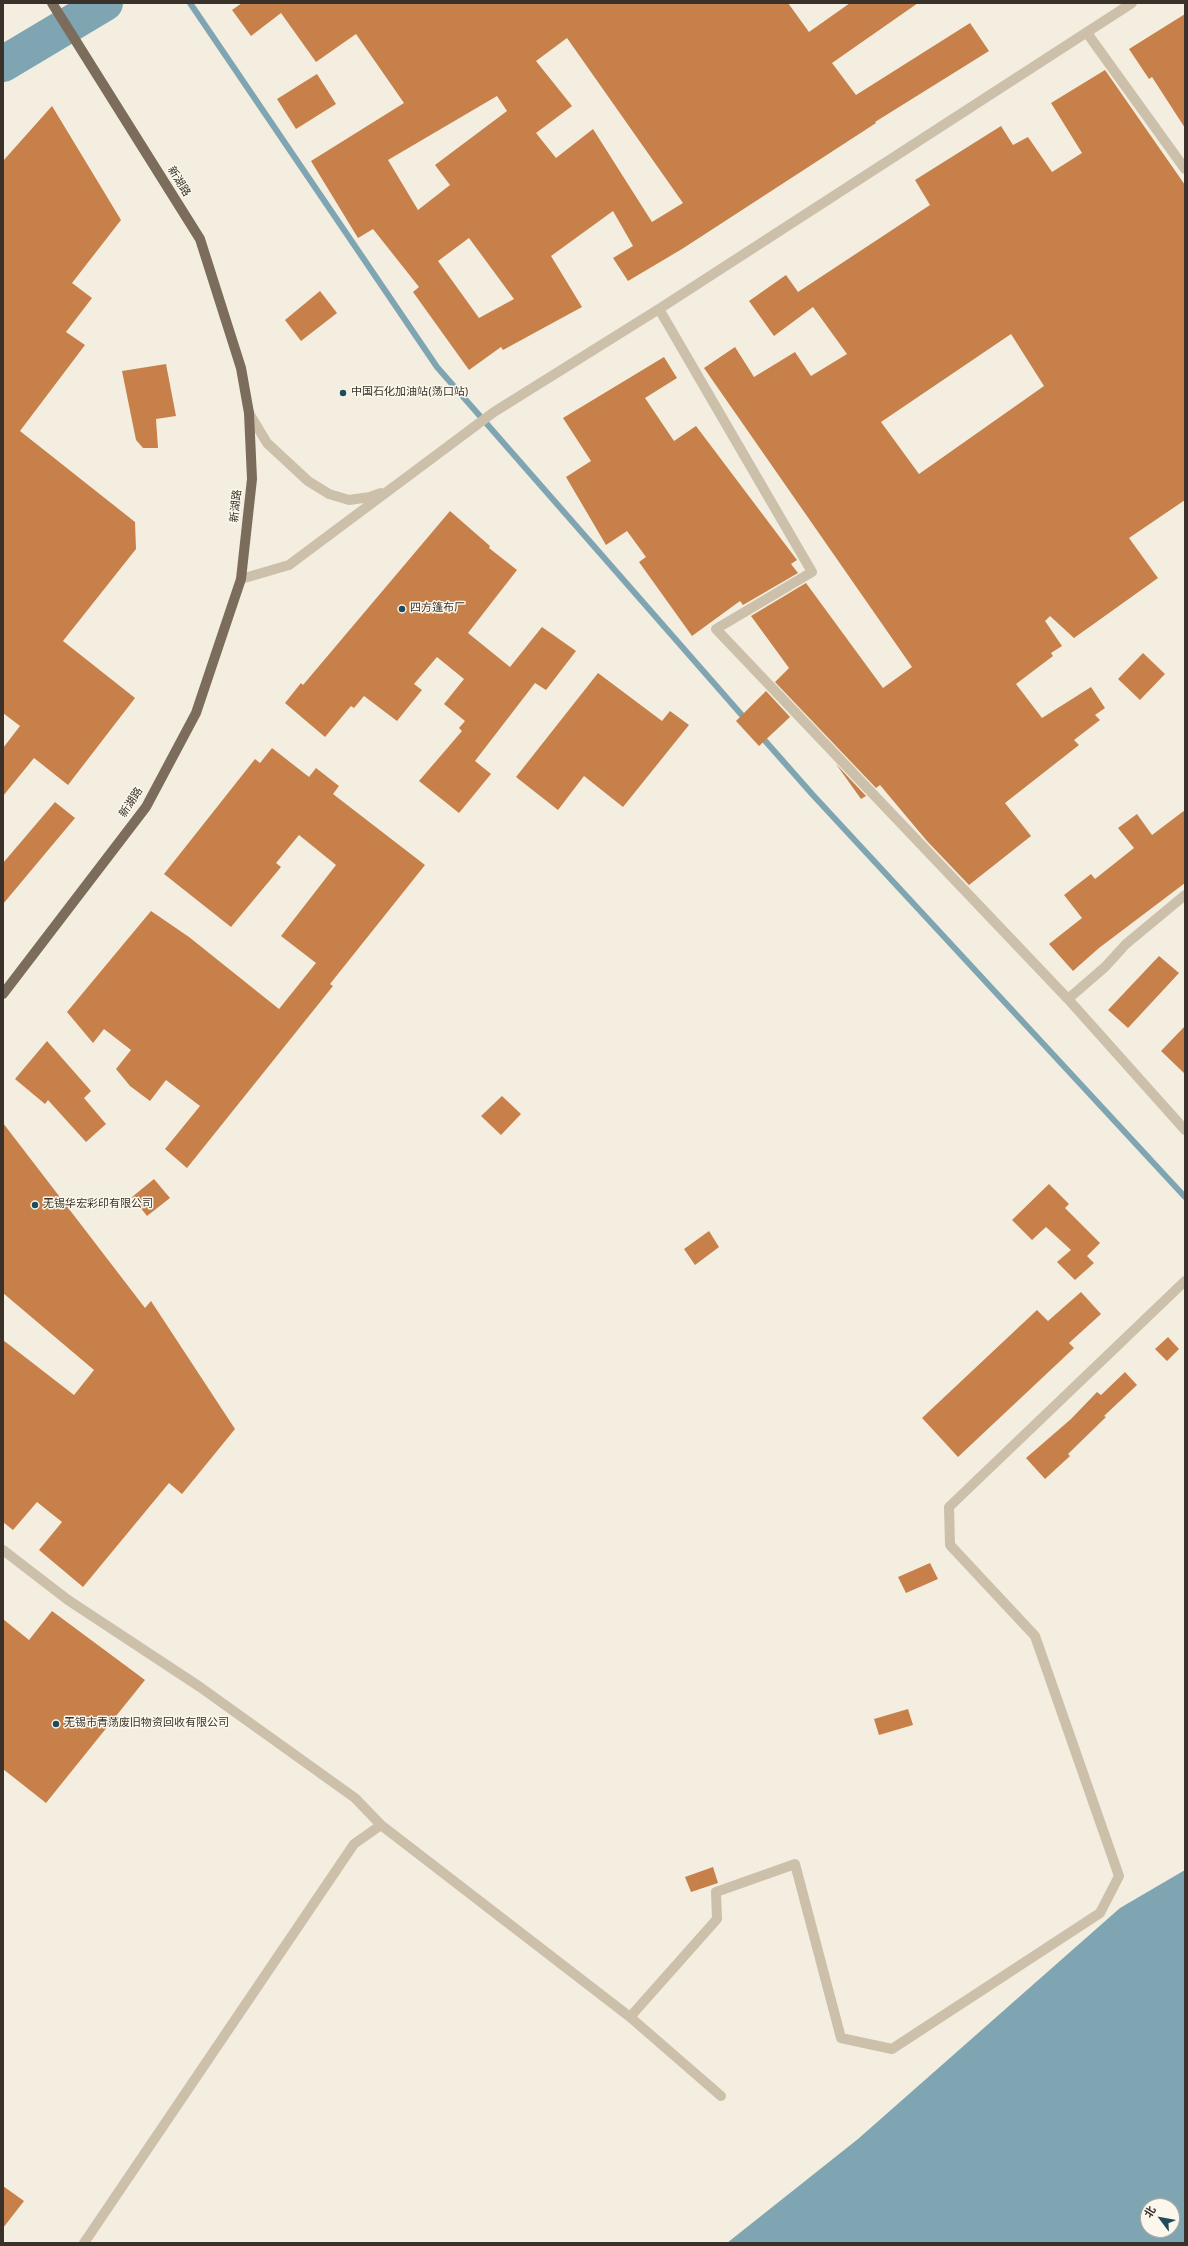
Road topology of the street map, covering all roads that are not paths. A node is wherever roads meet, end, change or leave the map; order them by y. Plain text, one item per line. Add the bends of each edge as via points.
1 (52, 3) edge
2 (1132, 3) edge
3 (1087, 33) junction
4 (1185, 169) edge
5 (659, 310) junction
6 (249, 412) junction
7 (392, 489) junction
8 (241, 579) junction
9 (1185, 895) edge
10 (3, 994) edge
11 (1068, 999) junction
12 (1185, 1130) edge
13 (1185, 1281) edge
14 (3, 1550) edge
15 (381, 1825) junction
16 (630, 2017) junction
17 (720, 2096) dead end
18 (84, 2243) edge

1 - 6 main road, 新湖路 via 200,239 241,368
2 - 3 street
3 - 4 street
3 - 5 street via 794,220
5 - 7 street via 494,412
5 - 11 street via 812,572 716,629
6 - 7 street via 266,443 308,481 329,494 349,500 370,497
6 - 8 main road, 新湖路 via 252,479
7 - 8 street via 289,565
8 - 10 main road, 新湖路 via 196,713 146,807
9 - 11 street via 1126,944 1105,967
11 - 12 street
13 - 16 street via 949,1507 950,1545 1034,1636 1119,1876 1100,1913 892,2049 840,2038 795,1864 716,1892 717,1918
14 - 15 street via 68,1600 200,1687 355,1798
15 - 16 street
15 - 18 street via 354,1844
16 - 17 street

